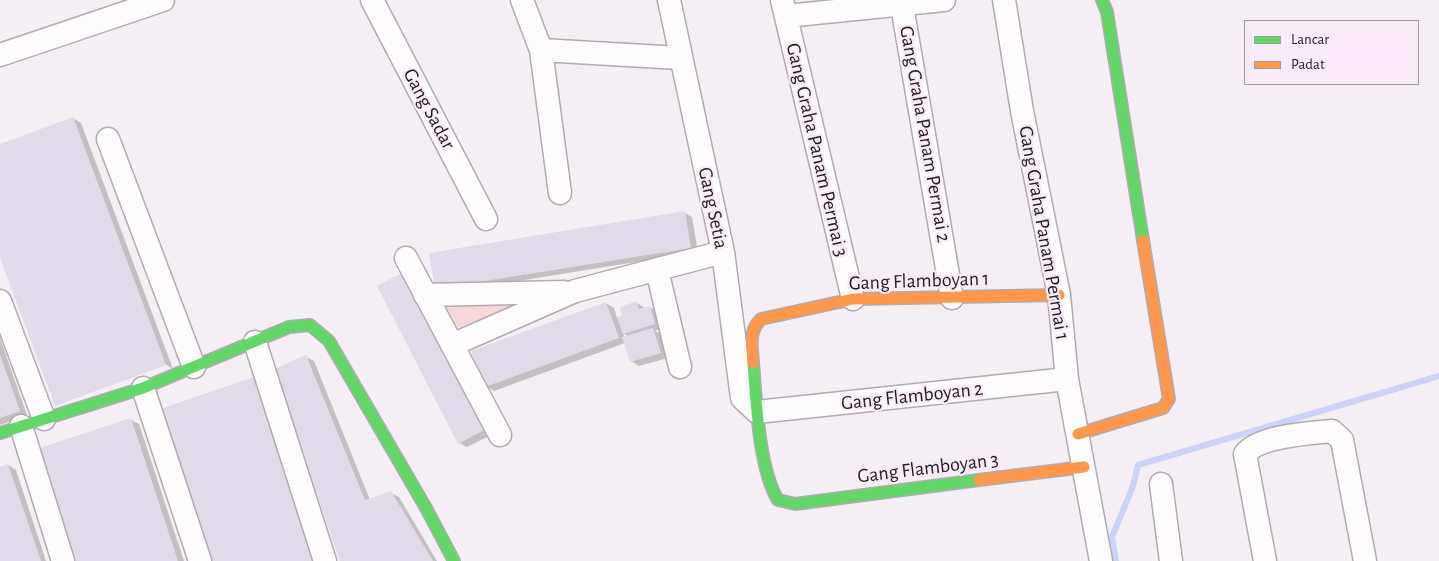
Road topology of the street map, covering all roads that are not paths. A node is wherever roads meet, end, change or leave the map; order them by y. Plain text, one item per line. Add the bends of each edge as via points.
1 (163, 0) edge
2 (372, 0) edge
3 (522, 0) edge
4 (669, 0) edge
5 (944, 0) edge
6 (1004, 0) edge
7 (1102, 0) edge
8 (902, 2) edge
9 (784, 8) edge
10 (541, 50) junction
11 (0, 55) edge
12 (680, 58) junction
13 (108, 139) dead end
14 (560, 192) dead end
15 (486, 219) dead end
16 (724, 252) junction
17 (406, 258) dead end
18 (657, 270) junction
19 (575, 291) junction
20 (426, 295) junction
21 (1059, 295) junction
22 (952, 298) junction
23 (853, 299) junction
24 (0, 301) edge
25 (255, 342) junction
26 (452, 345) junction
27 (194, 367) junction
28 (680, 367) dead end
29 (1067, 379) junction
30 (143, 388) junction
31 (757, 412) junction
32 (44, 419) junction
33 (21, 426) junction
34 (0, 433) edge
35 (1078, 434) junction
36 (500, 436) dead end
37 (1084, 467) junction
38 (1162, 484) dead end
39 (63, 561) edge
40 (200, 561) edge
41 (325, 561) edge
42 (454, 561) edge
43 (1101, 561) edge
44 (1171, 561) edge
45 (1265, 561) edge
46 (1365, 561) edge

1 - 11 street
2 - 15 street, Gang Sadar
3 - 10 street
4 - 12 street, Gang Setia
5 - 8 street
6 - 21 street, Gang Graha Panam Permai 1 via 1022,111
7 - 35 street via 1107,12 1169,399 1163,408
8 - 9 street
8 - 22 street, Gang Graha Panam Permai 2
9 - 23 street, Gang Graha Panam Permai 3
10 - 12 street
10 - 14 street
12 - 16 street, Gang Setia
13 - 27 street
16 - 18 street
16 - 31 street, Gang Setia via 742,398
17 - 20 street
18 - 19 street
18 - 28 street
19 - 20 street
19 - 26 street
20 - 26 street
21 - 22 street, Gang Flamboyan 1
21 - 29 street, Gang Graha Panam Permai 1
22 - 23 street, Gang Flamboyan 1
23 - 31 street, Gang Flamboyan 1 via 761,319 755,325 751,336 751,356
24 - 32 street
25 - 27 street
25 - 41 street
25 - 42 street via 302,324 310,325 328,341
26 - 36 street
27 - 30 street
29 - 31 street, Gang Flamboyan 2
29 - 35 street, Gang Graha Panam Permai 1
30 - 32 street
30 - 40 street
31 - 37 street, Gang Flamboyan 3 via 770,487 778,500 795,504
32 - 33 street
33 - 34 street
33 - 39 street
35 - 37 street, Gang Graha Panam Permai 1
37 - 43 street, Gang Graha Panam Permai 1
38 - 44 street
45 - 46 street via 1245,454 1254,445 1332,431 1342,440

